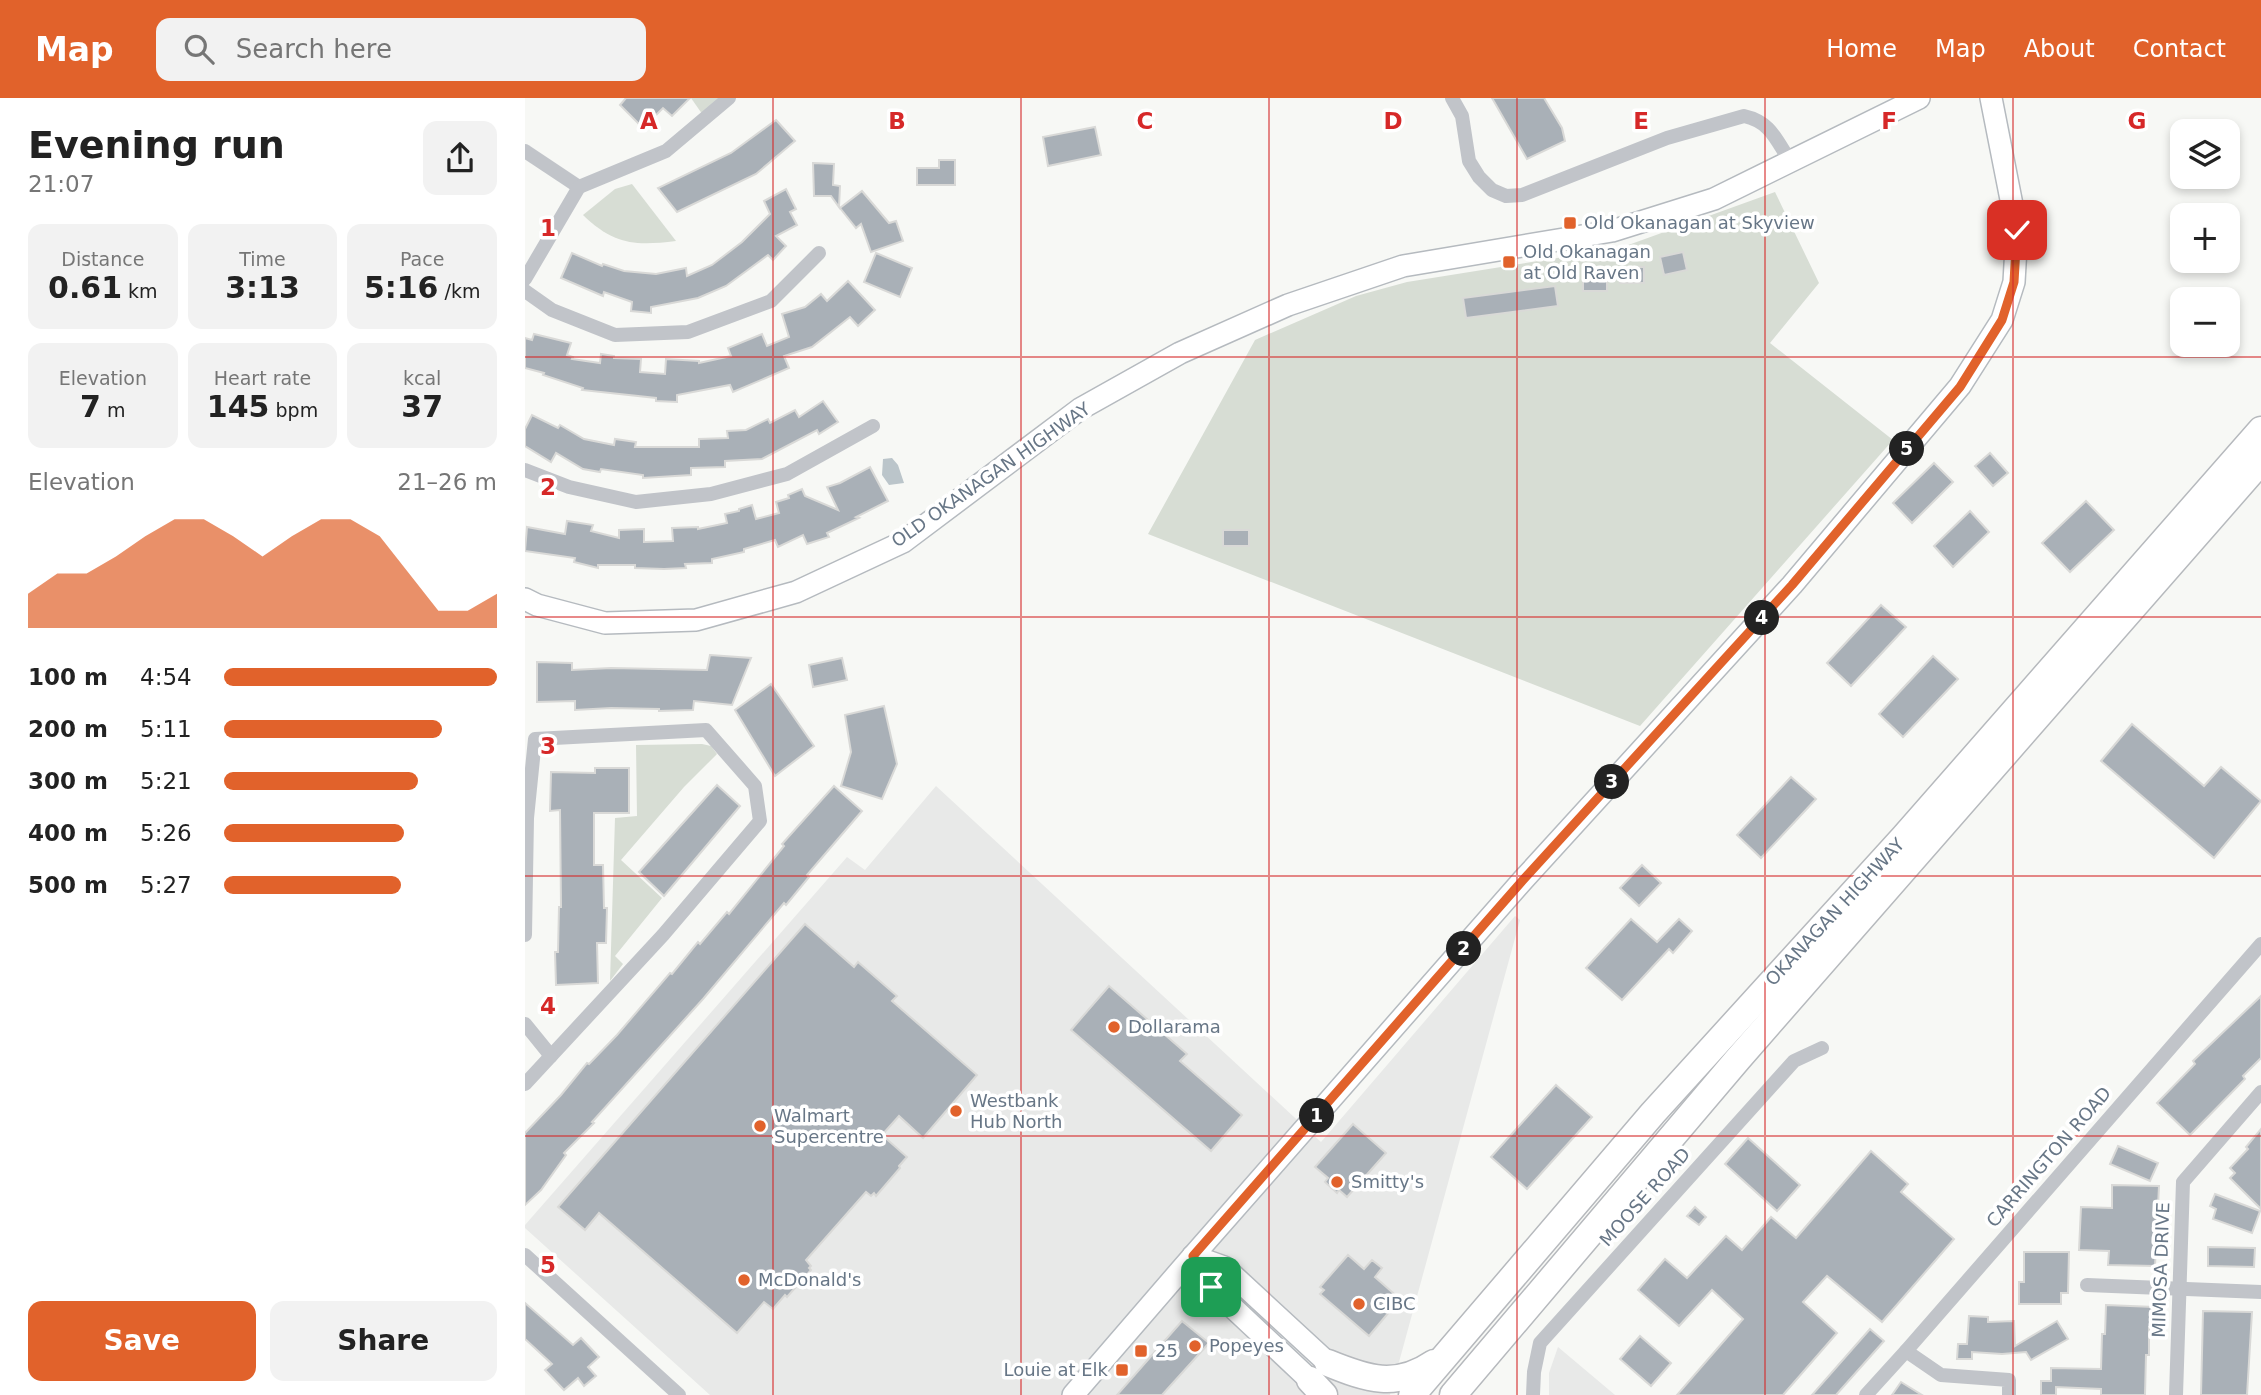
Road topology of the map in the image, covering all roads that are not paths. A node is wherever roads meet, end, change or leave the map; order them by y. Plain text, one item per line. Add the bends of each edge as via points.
1 (729, 98) edge
2 (1452, 98) edge
3 (1919, 98) edge
4 (1991, 98) edge
5 (525, 151) edge
6 (1790, 161) junction
7 (579, 187) junction
8 (819, 253) dead end
9 (525, 279) edge
10 (525, 291) edge
11 (873, 426) dead end
12 (2261, 430) edge
13 (2261, 461) edge
14 (525, 470) edge
15 (525, 599) edge
16 (525, 935) edge
17 (2261, 944) edge
18 (525, 1024) edge
19 (1822, 1048) dead end
20 (551, 1056) junction
21 (525, 1084) edge
22 (2261, 1092) edge
23 (1653, 1113) junction
24 (525, 1255) edge
25 (1193, 1256) junction
26 (2087, 1285) dead end
27 (2180, 1289) junction
28 (2261, 1292) edge
29 (1906, 1351) junction
30 (1450, 1352) junction
31 (1320, 1379) edge
32 (1456, 1393) edge
33 (679, 1395) edge
34 (1073, 1395) edge
35 (1366, 1395) edge
36 (1412, 1395) edge
37 (1432, 1395) edge
38 (1533, 1395) edge
39 (1866, 1395) edge
40 (2009, 1395) edge
41 (2176, 1395) edge

1 - 7 street via 666,151
2 - 6 street via 1462,117 1469,161 1492,190 1506,195 1522,195 1667,138 1744,117 1767,126
3 - 6 street, OLD OKANAGAN HIGHWAY
4 - 25 street via 2017,230 2014,282 2002,320 1960,387 1792,585
5 - 7 street
6 - 15 street, OLD OKANAGAN HIGHWAY via 1714,199 1612,231 1403,266 1288,305 1180,353 1080,409 903,542 796,592 696,620 605,623
7 - 9 street
8 - 10 street via 771,300 688,332 615,335 552,310
11 - 14 street via 787,474 711,494 636,502 569,487
12 - 23 highway, OKANAGAN HIGHWAY via 1904,837
13 - 32 highway, OKANAGAN HIGHWAY via 1738,1059
16 - 20 street via 527,817 535,739 706,730 755,786 761,821
17 - 29 street, CARRINGTON ROAD
18 - 20 street
19 - 38 street, MOOSE ROAD via 1794,1061 1540,1343
20 - 21 street
22 - 27 street, MIMOSA DRIVE via 2183,1182
23 - 30 highway, OKANAGAN HIGHWAY
23 - 37 highway via 1614,1186
24 - 33 street
25 - 31 street via 1224,1267
25 - 34 street
26 - 27 street
27 - 28 street
27 - 41 street, MIMOSA DRIVE
29 - 39 street, CARRINGTON ROAD
29 - 40 street via 1941,1375 2010,1380
30 - 31 highway via 1410,1377
30 - 36 highway, OKANAGAN HIGHWAY
31 - 35 highway

